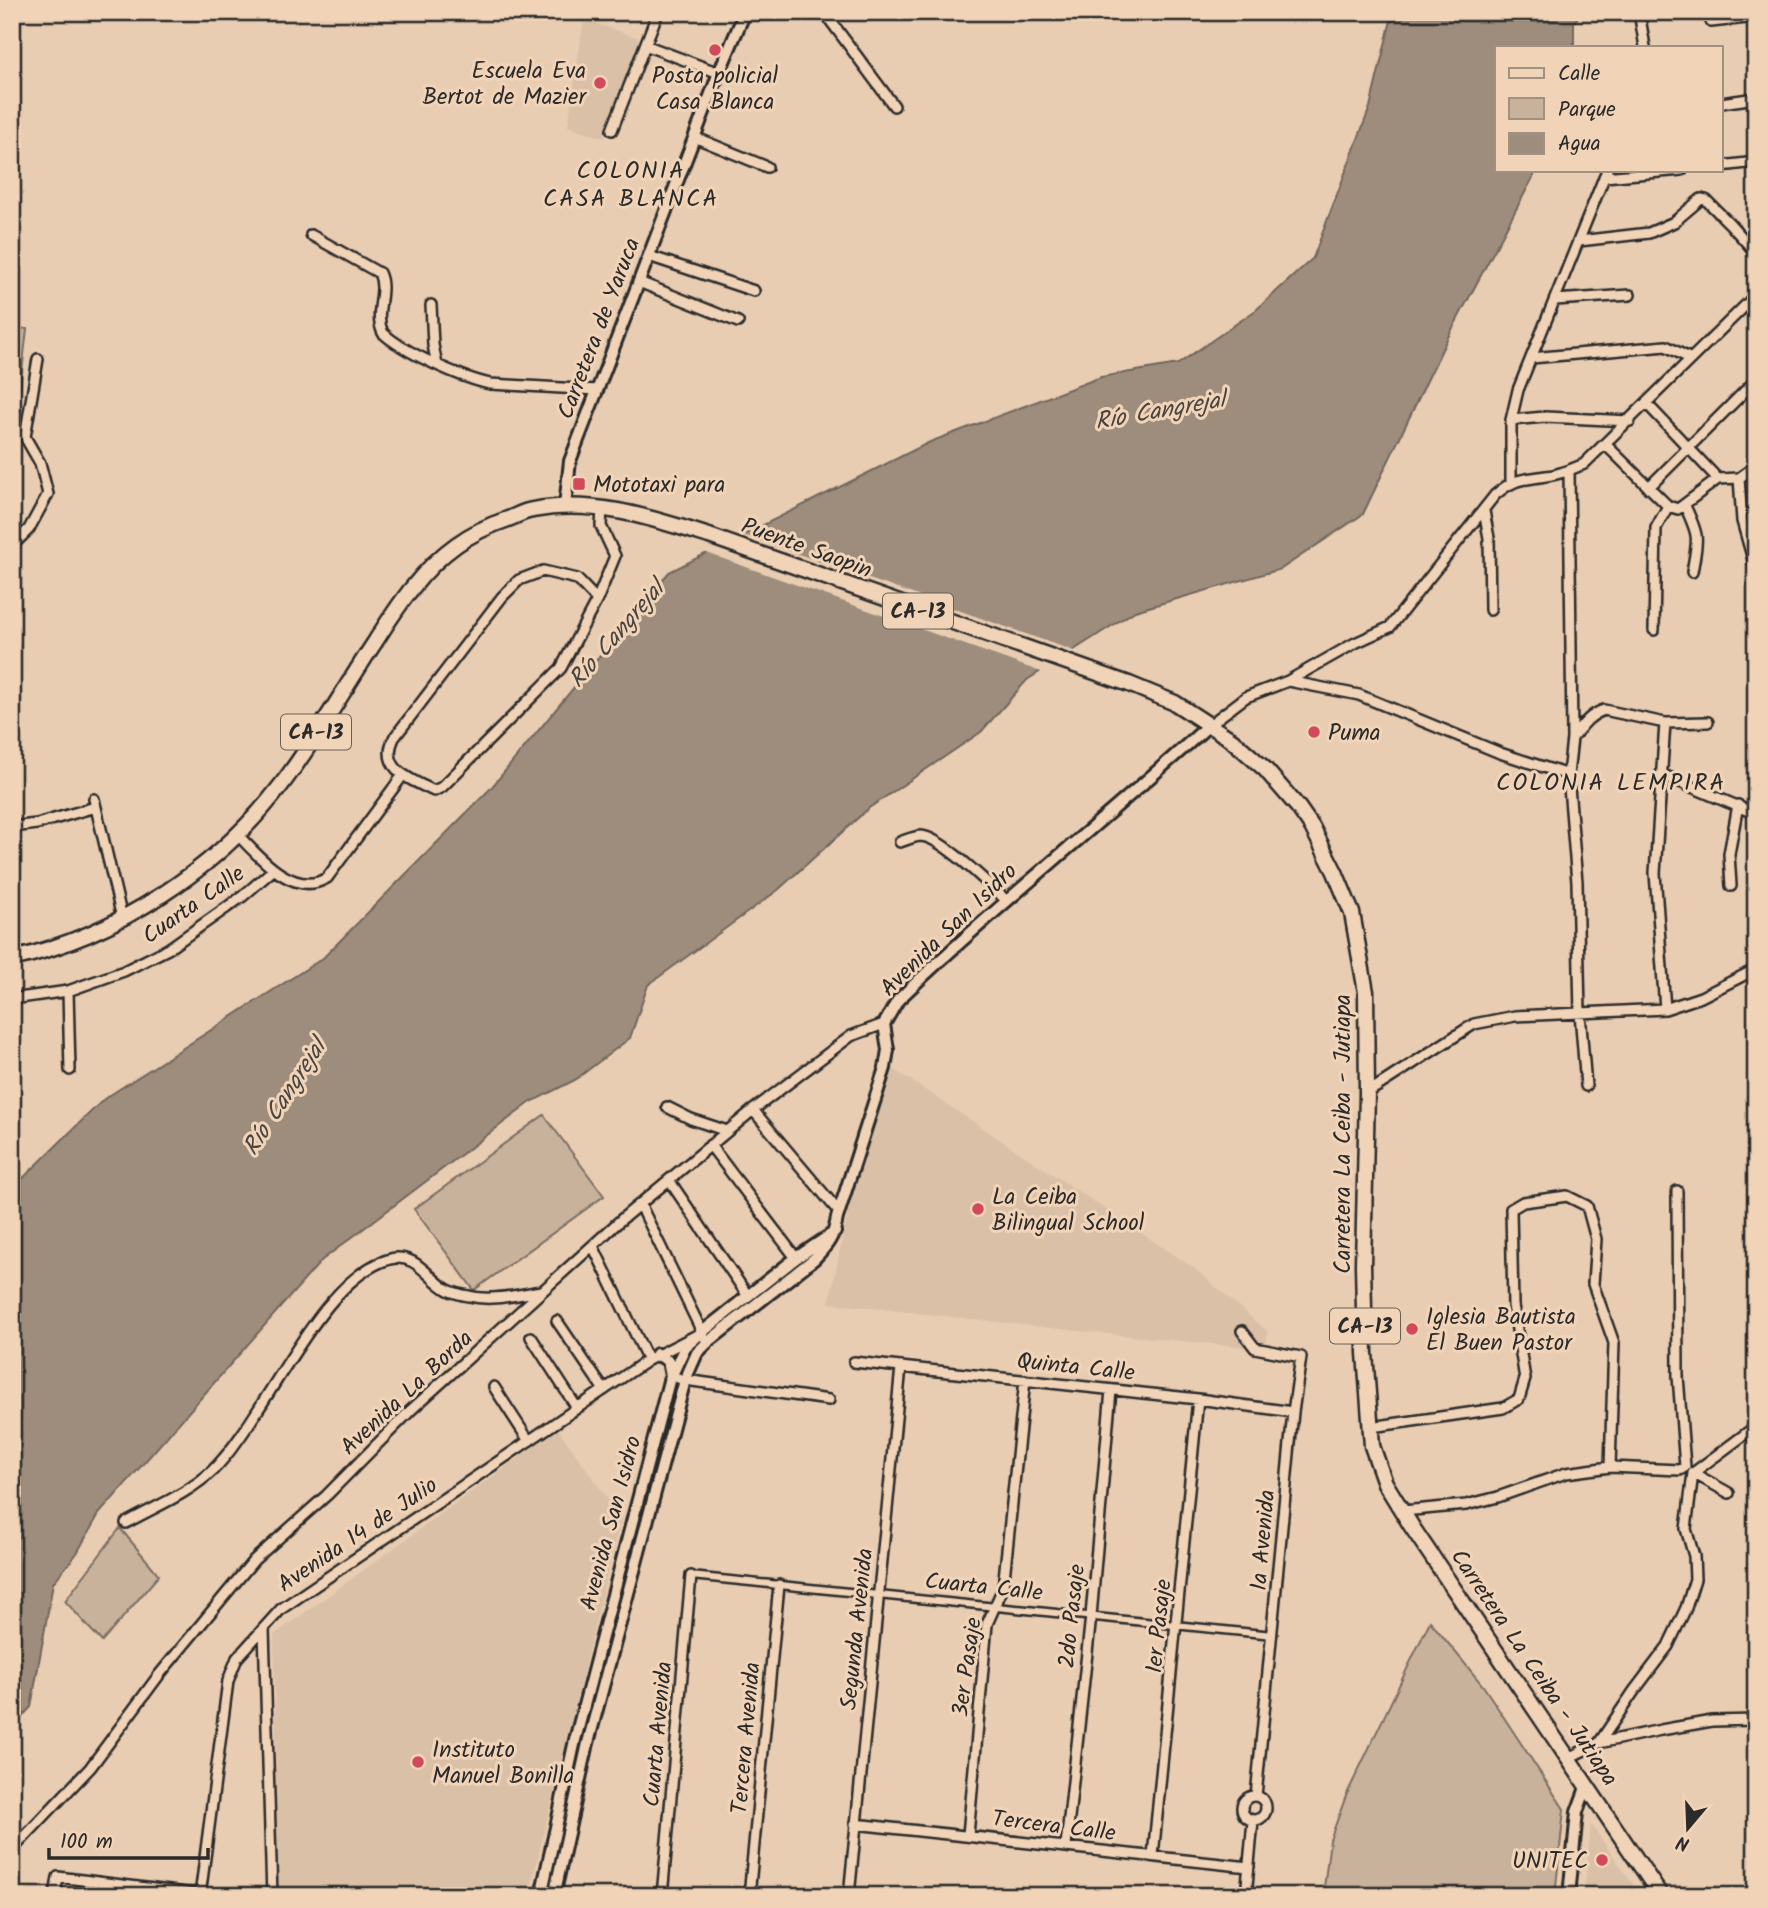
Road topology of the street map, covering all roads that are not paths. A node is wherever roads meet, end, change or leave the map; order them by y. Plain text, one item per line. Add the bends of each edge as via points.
1 (658, 12) edge
2 (745, 12) edge
3 (824, 12) edge
4 (1639, 12) edge
5 (1756, 17) edge
6 (1711, 22) dead end
7 (645, 45) junction
8 (1645, 46) edge
9 (719, 73) junction
10 (1756, 98) edge
11 (1722, 103) edge
12 (894, 106) dead end
13 (612, 130) dead end
14 (694, 137) junction
15 (1756, 162) edge
16 (1722, 166) edge
17 (767, 167) dead end
18 (1644, 172) edge
19 (1605, 174) edge
20 (311, 235) dead end
21 (1579, 240) junction
22 (1756, 253) edge
23 (649, 256) junction
24 (639, 282) junction
25 (754, 291) dead end
26 (1630, 295) dead end
27 (1756, 295) edge
28 (1555, 300) junction
29 (431, 305) dead end
30 (738, 322) dead end
31 (1531, 358) junction
32 (1689, 358) junction
33 (38, 359) dead end
34 (437, 365) junction
35 (1756, 380) edge
36 (597, 390) junction
37 (1647, 404) junction
38 (1511, 420) junction
39 (1630, 421) junction
40 (1605, 444) junction
41 (1689, 447) junction
42 (1756, 467) edge
43 (1569, 470) junction
44 (1739, 478) junction
45 (1718, 479) junction
46 (1511, 484) junction
47 (1648, 488) junction
48 (565, 506) junction
49 (1668, 506) junction
50 (1685, 506) junction
51 (602, 508) junction
52 (1484, 511) junction
53 (12, 546) edge
54 (1756, 570) edge
55 (1692, 572) dead end
56 (597, 600) junction
57 (1490, 610) dead end
58 (1654, 630) dead end
59 (12, 644) edge
60 (12, 662) edge
61 (1288, 681) junction
62 (1129, 684) joint
63 (1708, 722) dead end
64 (1665, 723) junction
65 (1209, 725) junction
66 (1572, 738) junction
67 (1661, 774) junction
68 (403, 775) junction
69 (1568, 775) junction
70 (1738, 806) junction
71 (1756, 814) edge
72 (12, 827) edge
73 (238, 835) junction
74 (900, 842) dead end
75 (272, 870) junction
76 (1731, 886) dead end
77 (1007, 901) junction
78 (122, 918) junction
79 (13, 956) edge
80 (1756, 969) edge
81 (68, 991) junction
82 (12, 999) edge
83 (1665, 1009) junction
84 (1580, 1013) junction
85 (884, 1024) junction
86 (70, 1070) dead end
87 (1586, 1086) dead end
88 (1367, 1093) junction
89 (667, 1107) dead end
90 (753, 1110) junction
91 (727, 1131) junction
92 (710, 1145) junction
93 (669, 1180) junction
94 (1676, 1191) dead end
95 (640, 1204) junction
96 (839, 1212) junction
97 (835, 1232) junction
98 (593, 1246) junction
99 (796, 1258) junction
100 (778, 1280) junction
101 (544, 1290) junction
102 (748, 1296) junction
103 (557, 1321) dead end
104 (1242, 1331) dead end
105 (531, 1337) dead end
106 (704, 1337) junction
107 (652, 1357) junction
108 (854, 1362) dead end
109 (901, 1367) junction
110 (671, 1376) junction
111 (685, 1380) junction
112 (1025, 1380) junction
113 (494, 1387) dead end
114 (604, 1390) junction
115 (1111, 1390) junction
116 (1198, 1399) junction
117 (829, 1400) dead end
118 (577, 1408) junction
119 (1293, 1412) junction
120 (1371, 1427) junction
121 (1756, 1429) edge
122 (528, 1441) junction
123 (1610, 1467) junction
124 (1692, 1473) junction
125 (1730, 1493) dead end
126 (1403, 1511) junction
127 (126, 1523) dead end
128 (691, 1576) joint
129 (779, 1585) junction
130 (880, 1595) junction
131 (995, 1606) junction
132 (1091, 1616) junction
133 (1178, 1625) junction
134 (264, 1629) junction
135 (1273, 1635) junction
136 (1756, 1720) edge
137 (1600, 1743) junction
138 (1568, 1758) junction
139 (1587, 1785) junction
140 (1256, 1796) junction
141 (1253, 1821) junction
142 (855, 1824) junction
143 (968, 1835) junction
144 (1066, 1846) junction
145 (12, 1850) edge
146 (1153, 1856) junction
147 (1249, 1867) junction
148 (203, 1895) edge
149 (55, 1896) edge
150 (272, 1896) edge
151 (541, 1896) edge
152 (554, 1896) edge
153 (662, 1896) edge
154 (749, 1896) edge
155 (849, 1896) edge
156 (1246, 1896) edge
157 (1569, 1896) edge
158 (1661, 1896) edge

1 - 7 street
2 - 9 street, Carretera de Yaruca
3 - 12 street
4 - 8 street
5 - 6 street
7 - 9 street
7 - 13 street
9 - 14 street, Carretera de Yaruca
10 - 11 street
14 - 17 street
14 - 23 street, Carretera de Yaruca
15 - 16 street
18 - 19 street
19 - 21 street
20 - 34 street via 379,273 383,332
21 - 22 street via 1649,233 1674,222 1701,199
21 - 28 street
23 - 24 street, Carretera de Yaruca
23 - 25 street
24 - 30 street
24 - 36 street, Carretera de Yaruca
26 - 28 street
27 - 32 street
28 - 31 street
29 - 34 street
31 - 32 street via 1667,346
31 - 38 street
32 - 37 street
33 - 53 street via 25,437 40,463 48,494 29,529
34 - 36 street via 489,384
35 - 41 street
36 - 48 street, Carretera de Yaruca via 570,461
37 - 39 street
37 - 41 street
38 - 39 street
38 - 46 street
39 - 40 street
40 - 43 street via 1584,464
40 - 47 street
41 - 45 street
41 - 47 street
42 - 44 street
43 - 46 street
43 - 66 street
44 - 45 street
44 - 54 street via 1742,521
45 - 50 street
46 - 52 street via 1494,495
47 - 49 street
48 - 51 main road, CA-13
48 - 73 main road, CA-13 via 531,510 495,524 456,545 429,569 396,610 282,784
49 - 50 street
49 - 58 street via 1656,528
50 - 55 street via 1698,541
51 - 56 street via 601,526 615,556
51 - 62 main road, Puente Saopin / CA-13 via 639,514 709,536
52 - 57 street
52 - 61 street via 1390,627
56 - 68 street via 561,668 442,788 434,791
56 - 68 street via 578,579 543,571 519,580 394,738 389,759
59 - 60 street
61 - 65 street via 1246,697
61 - 69 street via 1359,695 1500,753
62 - 65 main road, Carretera La Ceiba - Jutiapa / CA-13 via 1175,703
63 - 64 street
64 - 66 street via 1604,710 1586,720
64 - 67 street
65 - 77 street, Avenida San Isidro
65 - 88 main road, Carretera La Ceiba - Jutiapa / CA-13 via 1248,753 1284,789 1312,827 1335,872 1352,913 1363,967
66 - 69 street
67 - 70 street
67 - 83 street via 1655,873
68 - 75 street via 327,878 305,883
69 - 84 street via 1577,882
70 - 71 street
70 - 76 street via 1729,854
72 - 78 street via 37,824 94,803
73 - 75 street
73 - 78 main road, CA-13 via 177,884
74 - 77 street via 920,835 932,839
75 - 81 street, Cuarta Calle via 168,949
77 - 85 street, Avenida San Isidro via 898,1000
78 - 79 main road, CA-13 via 75,940
80 - 83 street via 1701,997
81 - 82 street, Cuarta Calle
81 - 86 street
83 - 84 street
84 - 87 street
84 - 88 street via 1515,1016 1474,1024
85 - 90 street, Avenida La Borda via 851,1036
85 - 96 street, Avenida San Isidro via 888,1050 883,1079
88 - 120 main road, Carretera La Ceiba - Jutiapa / CA-13 via 1363,1265
89 - 91 street
90 - 91 street, Avenida La Borda
90 - 96 street
91 - 92 street, Avenida La Borda
92 - 93 street, Avenida La Borda
92 - 99 street
93 - 95 street, Avenida La Borda
93 - 102 street
94 - 123 street via 1678,1376 1686,1465 1680,1470
95 - 98 street, Avenida La Borda
95 - 106 street
96 - 97 street, Avenida San Isidro
97 - 99 street, Avenida San Isidro
97 - 100 street, Avenida San Isidro via 814,1259
98 - 101 street, Avenida La Borda
98 - 107 street
99 - 100 street, Avenida San Isidro
100 - 102 street, Avenida San Isidro
100 - 106 street, Avenida San Isidro
101 - 127 street via 471,1297 448,1290 408,1259 392,1258 363,1271 333,1299 236,1443 212,1471
101 - 145 street, Avenida La Borda via 254,1559 90,1768
102 - 106 street, Avenida San Isidro
103 - 114 street
104 - 119 street, 1a Avenida via 1255,1348 1301,1357
105 - 118 street
106 - 107 street, Avenida 14 de Julio
106 - 110 street, Avenida San Isidro via 685,1347
106 - 111 street, Avenida San Isidro
107 - 110 street via 668,1361
107 - 114 street, Avenida 14 de Julio
108 - 109 street, Quinta Calle
109 - 112 street, Quinta Calle
109 - 130 street, Segunda Avenida
110 - 111 street
110 - 151 street, Avenida San Isidro via 575,1740
111 - 117 street
111 - 152 street, Avenida San Isidro via 588,1743
112 - 115 street, Quinta Calle
112 - 131 street, 3er Pasaje via 1003,1588
113 - 122 street
114 - 118 street, Avenida 14 de Julio
115 - 116 street, Quinta Calle
115 - 132 street, 2do Pasaje
116 - 119 street, Quinta Calle
116 - 133 street, 1er Pasaje
118 - 122 street, Avenida 14 de Julio
119 - 135 street, 1a Avenida
120 - 123 street via 1503,1408 1519,1399 1525,1379 1513,1305 1511,1209 1523,1202 1567,1196 1587,1206 1596,1239 1593,1284 1614,1343
120 - 126 main road, Carretera La Ceiba - Jutiapa / CA-13 via 1378,1466
121 - 124 street
122 - 134 street, Avenida 14 de Julio via 281,1609
123 - 126 street via 1566,1473 1466,1505
124 - 125 street
124 - 137 street via 1686,1529 1695,1580 1686,1608 1668,1646
126 - 138 main road, Carretera La Ceiba - Jutiapa / CA-13
128 - 129 street, Cuarta Calle
128 - 153 street, Cuarta Avenida
129 - 130 street, Cuarta Calle
129 - 154 street, Tercera Avenida
130 - 131 street, Cuarta Calle
130 - 142 street, Segunda Avenida
131 - 132 street, Cuarta Calle
131 - 143 street, 3er Pasaje via 987,1624
132 - 133 street, Cuarta Calle
132 - 144 street, 2do Pasaje
133 - 135 street, Cuarta Calle
133 - 146 street, 1er Pasaje
134 - 148 street, Avenida 14 de Julio via 237,1658 228,1681
134 - 150 street
135 - 140 street, 1a Avenida
136 - 137 street via 1712,1721
137 - 138 street
138 - 139 main road, Carretera La Ceiba - Jutiapa / CA-13
139 - 157 street via 1577,1812
139 - 158 main road, Carretera La Ceiba - Jutiapa / CA-13
140 - 141 street, 1a Avenida via 1266,1807 1261,1818
140 - 141 street, 1a Avenida via 1245,1799 1241,1807 1243,1815
141 - 147 street, 1a Avenida
142 - 143 street, Tercera Calle
142 - 155 street, Segunda Avenida
143 - 144 street, Tercera Calle
144 - 146 street, Tercera Calle
146 - 147 street, Tercera Calle
147 - 156 street, 1a Avenida
148 - 149 street via 58,1877

